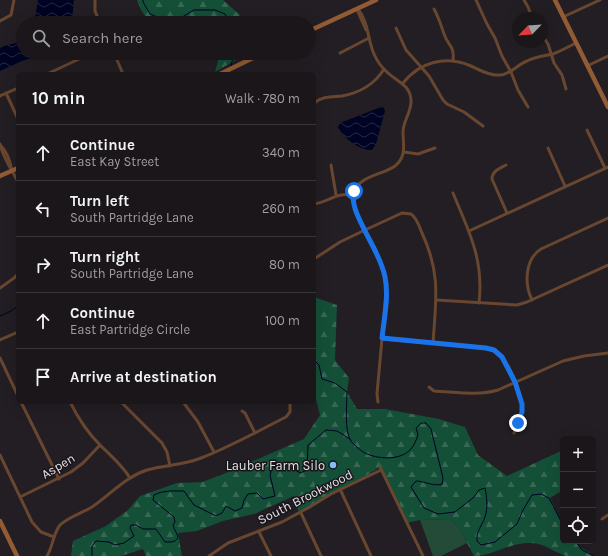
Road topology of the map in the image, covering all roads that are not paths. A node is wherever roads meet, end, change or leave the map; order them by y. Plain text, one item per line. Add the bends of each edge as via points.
1 (14, 0) edge
2 (95, 0) edge
3 (376, 0) edge
4 (476, 0) edge
5 (524, 0) edge
6 (555, 0) edge
7 (600, 0) edge
8 (358, 9) junction
9 (434, 10) dead end
10 (530, 12) edge
11 (97, 16) edge
12 (563, 17) junction
13 (0, 21) edge
14 (316, 28) edge
15 (396, 28) dead end
16 (370, 38) junction
17 (576, 43) junction
18 (548, 44) edge
19 (340, 52) dead end
20 (552, 54) junction
21 (608, 56) edge
22 (77, 60) edge
23 (117, 60) edge
24 (248, 60) edge
25 (453, 61) junction
26 (587, 66) junction
27 (421, 67) junction
28 (384, 69) junction
29 (51, 72) edge
30 (122, 72) edge
31 (224, 72) edge
32 (511, 72) junction
33 (403, 83) junction
34 (566, 88) dead end
35 (16, 89) edge
36 (6, 93) junction
37 (0, 96) edge
38 (316, 101) edge
39 (528, 107) dead end
40 (608, 107) edge
41 (16, 115) edge
42 (483, 126) dead end
43 (587, 130) dead end
44 (0, 144) edge
45 (435, 148) dead end
46 (548, 148) dead end
47 (404, 152) junction
48 (506, 165) dead end
49 (331, 166) dead end
50 (607, 167) edge
51 (16, 169) edge
52 (12, 170) junction
53 (0, 176) edge
54 (16, 178) edge
55 (565, 186) junction
56 (453, 193) dead end
57 (336, 195) junction
58 (353, 195) junction
59 (316, 204) edge
60 (506, 213) junction
61 (608, 218) edge
62 (365, 230) junction
63 (469, 231) junction
64 (316, 258) edge
65 (608, 265) edge
66 (16, 276) edge
67 (0, 288) edge
68 (436, 300) junction
69 (532, 300) junction
70 (480, 303) junction
71 (16, 333) edge
72 (382, 338) junction
73 (0, 340) edge
74 (433, 343) junction
75 (608, 353) edge
76 (0, 358) edge
77 (515, 382) junction
78 (429, 387) dead end
79 (16, 392) edge
80 (378, 402) dead end
81 (22, 404) edge
82 (71, 404) edge
83 (123, 404) edge
84 (184, 404) edge
85 (290, 404) edge
86 (242, 411) dead end
87 (255, 432) junction
88 (514, 433) dead end
89 (100, 445) junction
90 (214, 452) junction
91 (0, 456) edge
92 (1, 462) edge
93 (170, 466) junction
94 (130, 478) junction
95 (59, 479) junction
96 (340, 490) junction
97 (20, 497) junction
98 (301, 513) junction
99 (608, 515) edge
100 (602, 519) dead end
101 (0, 521) edge
102 (259, 532) junction
103 (54, 537) junction
104 (216, 552) junction
105 (17, 556) edge
106 (47, 556) edge
107 (209, 556) edge
108 (219, 556) edge
109 (271, 556) edge
110 (321, 556) edge
111 (371, 556) edge
112 (423, 556) edge

1 - 13 street via 11,15
2 - 11 street
3 - 8 main road
4 - 32 street
5 - 10 street
6 - 12 main road
7 - 12 street
8 - 14 main road
8 - 16 street
9 - 25 street via 453,49
12 - 17 main road
15 - 27 street via 406,50
16 - 19 street
16 - 28 street via 374,54
17 - 20 street
17 - 26 main road
18 - 20 street
20 - 32 street via 527,61
20 - 34 street
21 - 26 street
22 - 29 street
23 - 30 street
24 - 31 main road
25 - 27 street via 433,62
25 - 32 street via 493,75
26 - 40 main road
27 - 33 street
27 - 42 street via 447,104 464,112
28 - 33 street
28 - 38 street via 369,86 350,94
32 - 39 street
33 - 47 street via 411,100 403,130
35 - 36 street
36 - 37 street
36 - 41 street
43 - 50 street
44 - 52 street
45 - 47 street via 418,154
46 - 55 street
47 - 58 street via 395,166 361,182
48 - 60 street via 495,171 492,180
49 - 57 street
50 - 55 street
51 - 52 main road
52 - 53 main road
52 - 54 street
55 - 60 street
56 - 63 street
57 - 58 street
57 - 59 street
58 - 62 street via 355,209
60 - 63 street
61 - 69 street via 534,254 529,264 527,283
62 - 64 street
62 - 68 street via 402,213 408,213 415,218 432,257
62 - 72 street via 386,281
63 - 70 street via 479,264
65 - 69 street
66 - 67 street
68 - 70 street
68 - 74 street
69 - 70 street via 511,306
71 - 73 street
72 - 74 street
72 - 80 street
74 - 77 street via 494,350 504,359
75 - 77 street via 563,361
76 - 79 street
77 - 78 street via 492,392 480,393 434,390
77 - 88 street via 522,408
81 - 95 street
82 - 89 street via 83,425
83 - 93 street via 162,443
84 - 90 street via 198,422
85 - 87 street via 290,412 286,417
86 - 87 street
87 - 90 street
89 - 94 street
89 - 95 street, Aspen via 78,468
90 - 93 street via 198,460
91 - 92 street
92 - 97 street
93 - 94 street via 145,471
94 - 103 street via 92,507 63,523
95 - 97 street, Aspen
96 - 98 street, South Brookwood
96 - 111 street
96 - 112 street, South Brookwood via 380,469
97 - 103 street via 34,525 41,532
98 - 102 street, South Brookwood
98 - 110 street
99 - 100 street
101 - 105 main road
102 - 104 street, South Brookwood via 234,540
102 - 109 street
103 - 106 street
104 - 107 street, South Brookwood
104 - 108 street

